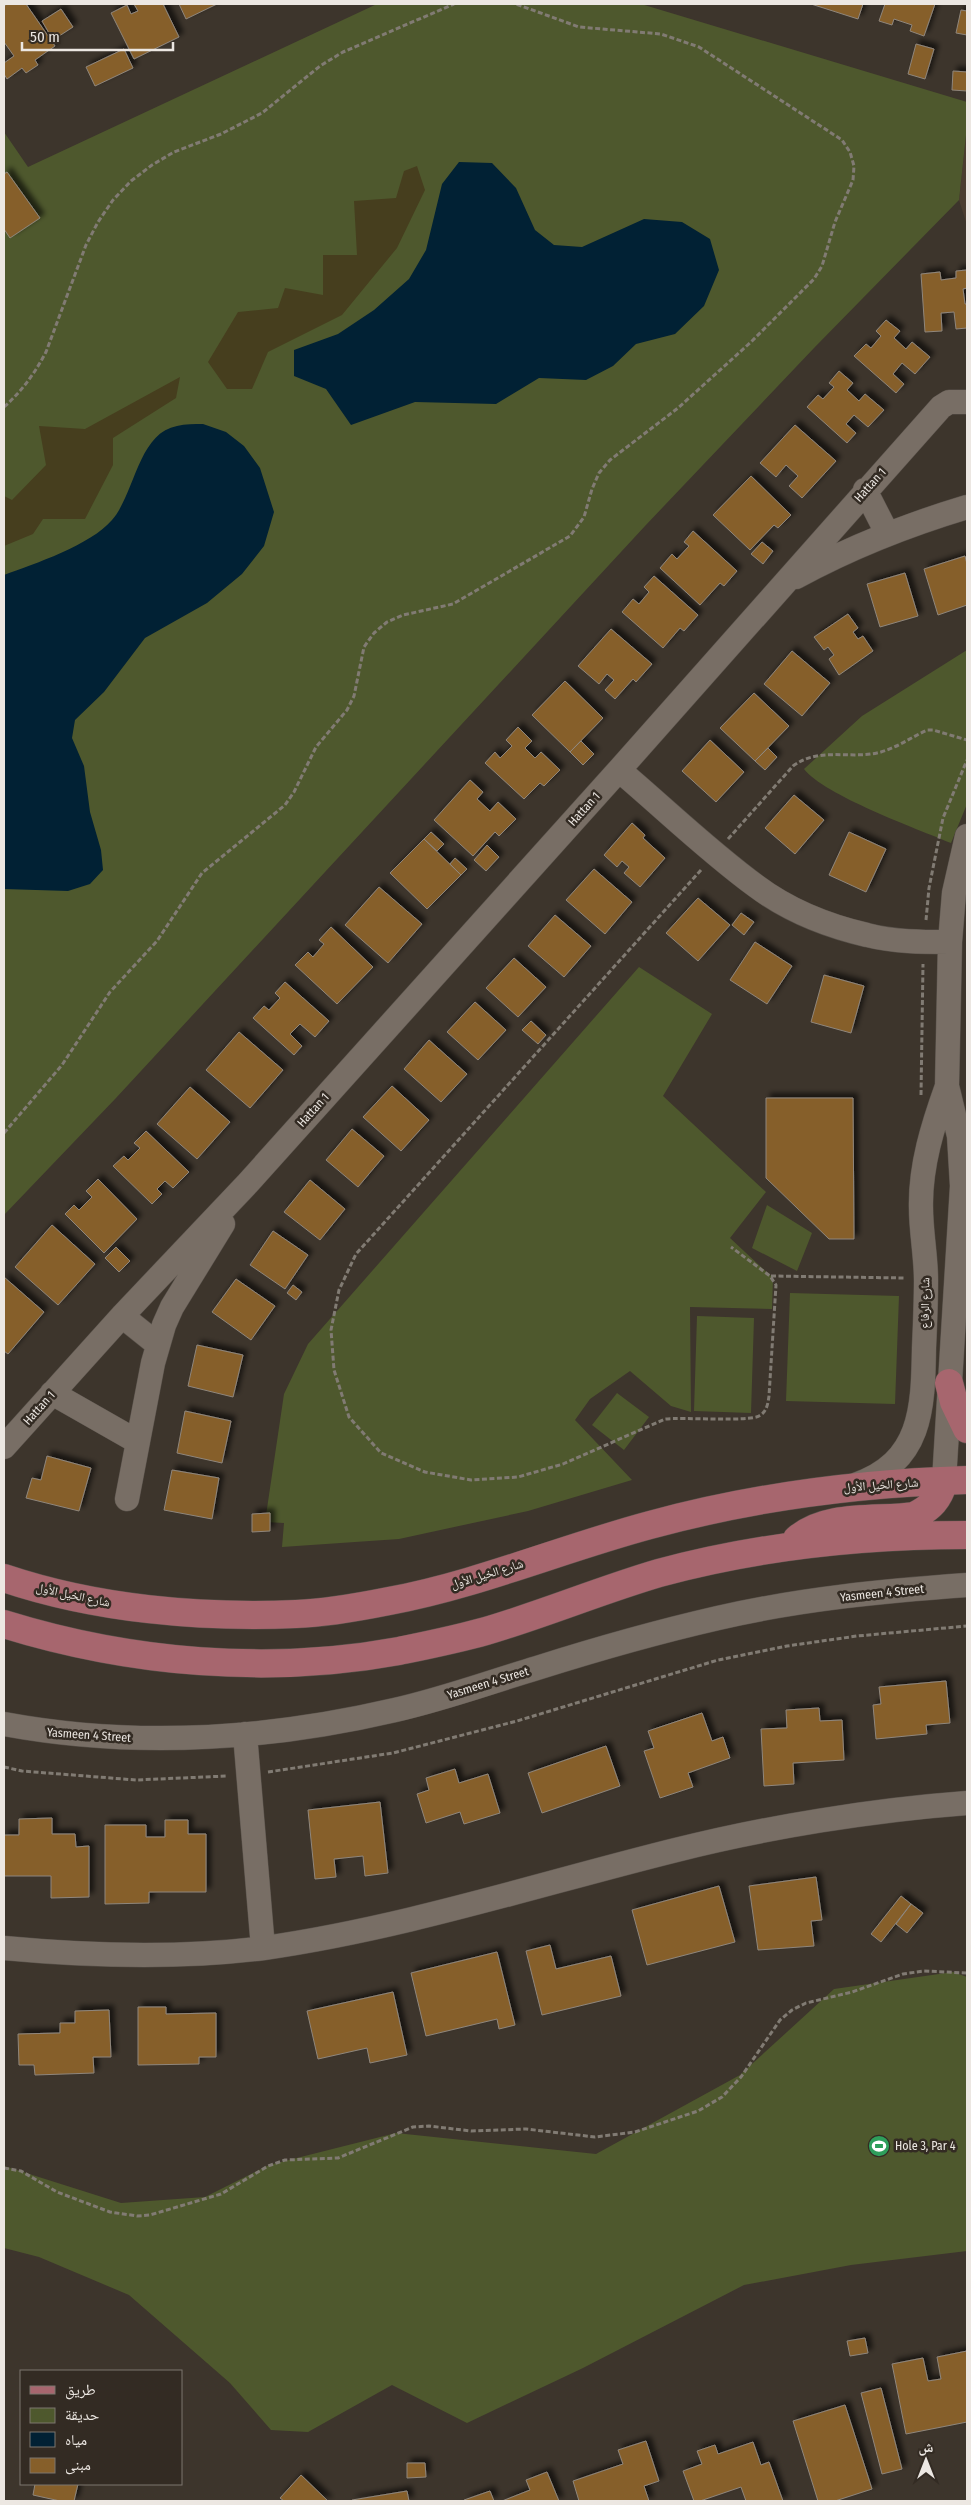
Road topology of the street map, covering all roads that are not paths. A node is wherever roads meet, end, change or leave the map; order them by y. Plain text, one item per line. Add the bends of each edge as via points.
1 (967, 402) edge
2 (865, 490) junction
3 (967, 507) edge
4 (887, 533) junction
5 (781, 586) junction
6 (619, 770) junction
7 (967, 836) edge
8 (950, 942) junction
9 (947, 1086) junction
10 (248, 1183) junction
11 (122, 1316) junction
12 (157, 1344) junction
13 (950, 1383) junction
14 (52, 1393) junction
15 (967, 1428) edge
16 (138, 1442) junction
17 (4, 1447) edge
18 (956, 1481) edge
19 (847, 1487) junction
20 (127, 1499) dead end
21 (967, 1535) edge
22 (789, 1547) junction
23 (4, 1578) edge
24 (967, 1585) edge
25 (4, 1624) edge
26 (4, 1724) edge
27 (245, 1734) junction
28 (967, 1803) edge
29 (4, 1948) edge
30 (263, 1948) junction

1 - 2 street, Hattan 1 via 949,402 941,407
2 - 4 street
2 - 5 street, Hattan 1
3 - 4 street, Hattan 1
4 - 5 street, Hattan 1 via 851,548
5 - 6 street, Hattan 1
6 - 8 street via 756,887 791,908 829,924 884,938
6 - 10 street, Hattan 1
7 - 8 street, شارع الرفاع via 954,893
8 - 9 street, شارع الرفاع
9 - 13 street, شارع الرفاع via 959,1136 962,1186
9 - 19 street, شارع الرفاع via 931,1134 922,1183 920,1207 926,1279 923,1397 916,1429 909,1444 890,1466 865,1481
10 - 11 street, Hattan 1
10 - 12 street via 172,1307
11 - 12 street
11 - 14 street, Hattan 1
12 - 16 street
13 - 15 main road via 954,1402
13 - 18 street, شارع الرفاع
14 - 16 street
14 - 17 street, Hattan 1
16 - 20 street
18 - 19 main road, شارع الخيل الأول
18 - 22 main road via 925,1511 914,1516 826,1524 800,1536
19 - 23 main road, شارع الخيل الأول via 716,1508 391,1601 298,1614 213,1614 121,1605
21 - 22 main road
22 - 25 main road via 745,1553 659,1573 486,1631 398,1651 307,1662 212,1661 116,1652
24 - 27 street, Yasmeen 4 Street via 811,1600 719,1618 637,1638 395,1710
26 - 27 street, Yasmeen 4 Street via 57,1734 171,1740
27 - 30 street
28 - 30 street via 925,1806 782,1828 688,1847 406,1921
29 - 30 street via 84,1955 174,1955

